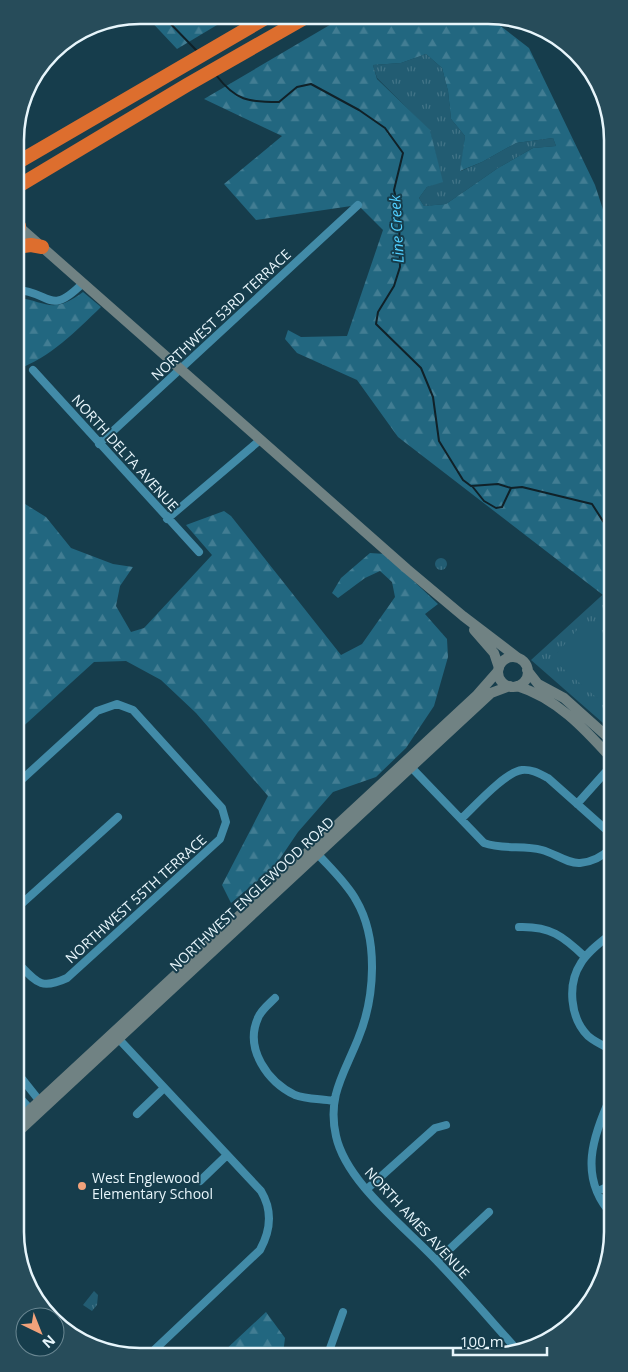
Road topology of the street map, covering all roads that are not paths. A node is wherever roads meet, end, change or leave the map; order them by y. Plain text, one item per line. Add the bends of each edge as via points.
1 (255, 24) edge
2 (294, 24) edge
3 (24, 159) edge
4 (24, 183) edge
5 (358, 204) dead end
6 (24, 231) edge
7 (24, 245) edge
8 (42, 247) junction
9 (83, 283) junction
10 (24, 291) edge
11 (33, 370) dead end
12 (181, 370) junction
13 (260, 440) junction
14 (99, 444) junction
15 (167, 518) junction
16 (199, 552) dead end
17 (463, 616) junction
18 (518, 658) junction
19 (498, 670) junction
20 (528, 670) junction
21 (514, 686) junction
22 (604, 734) edge
23 (604, 750) edge
24 (408, 764) junction
25 (604, 774) edge
26 (24, 778) edge
27 (577, 804) junction
28 (118, 817) dead end
29 (460, 819) junction
30 (604, 828) edge
31 (314, 851) junction
32 (604, 854) edge
33 (24, 903) edge
34 (519, 927) dead end
35 (604, 940) edge
36 (585, 957) junction
37 (24, 969) edge
38 (275, 998) dead end
39 (116, 1037) junction
40 (604, 1045) edge
41 (24, 1082) edge
42 (163, 1089) junction
43 (333, 1101) junction
44 (24, 1102) edge
45 (42, 1104) junction
46 (33, 1112) junction
47 (604, 1112) edge
48 (137, 1114) dead end
49 (24, 1117) edge
50 (24, 1124) edge
51 (446, 1124) dead end
52 (226, 1156) junction
53 (200, 1181) dead end
54 (604, 1188) edge
55 (367, 1189) junction
56 (598, 1191) junction
57 (604, 1204) edge
58 (489, 1212) dead end
59 (436, 1261) junction
60 (343, 1312) dead end
61 (513, 1345) edge
62 (156, 1348) edge
63 (330, 1348) edge

1 - 3 highway
2 - 4 highway
5 - 12 street, NORTHWEST 53RD TERRACE
6 - 8 main road
7 - 8 highway
8 - 9 main road
9 - 10 street via 68,298 55,302
9 - 12 main road
11 - 14 street, NORTH DELTA AVENUE
12 - 13 main road
12 - 14 street, NORTHWEST 53RD TERRACE
13 - 15 street
13 - 17 main road
14 - 15 street, NORTH DELTA AVENUE
15 - 16 street, NORTH DELTA AVENUE
17 - 18 main road
17 - 19 main road via 494,653
18 - 19 main road via 505,660
18 - 20 main road
19 - 21 main road via 502,681
19 - 24 main road, NORTHWEST ENGLEWOOD ROAD
20 - 21 main road via 525,680
20 - 22 main road via 538,684 564,698
21 - 23 main road via 543,697 566,713
21 - 24 main road, NORTHWEST ENGLEWOOD ROAD via 490,693
24 - 29 street
24 - 31 main road, NORTHWEST ENGLEWOOD ROAD
25 - 27 street
26 - 37 street, NORTHWEST 55TH TERRACE via 97,711 117,704 133,710 222,808 226,822 220,839 67,978 52,985 34,980
27 - 29 street via 548,778 520,770 508,776
27 - 30 street
28 - 33 street
29 - 32 street via 484,843 496,847 523,846 579,863
31 - 39 main road, NORTHWEST ENGLEWOOD ROAD
31 - 43 street, NORTH AMES AVENUE via 356,899 366,920 370,943 370,989 364,1025
34 - 36 street via 533,926 554,932
35 - 36 street
36 - 40 street via 574,978 575,1012 588,1036
38 - 43 street via 257,1019 255,1030 256,1053 265,1072 296,1096
39 - 42 street
39 - 45 main road, NORTHWEST ENGLEWOOD ROAD
41 - 45 street
42 - 48 street
42 - 52 street
43 - 55 street, NORTH AMES AVENUE via 336,1137 358,1182
44 - 46 street
45 - 46 main road, NORTHWEST ENGLEWOOD ROAD
46 - 49 main road, NORTHWEST ENGLEWOOD ROAD
46 - 50 main road, NORTHWEST ENGLEWOOD ROAD
47 - 56 street via 591,1154 591,1173
51 - 55 street via 435,1128
52 - 53 street
52 - 62 street via 267,1201 270,1221 265,1241 256,1254
54 - 56 street
55 - 59 street, NORTH AMES AVENUE
56 - 57 street
58 - 59 street
59 - 61 street, NORTH AMES AVENUE
60 - 63 street

